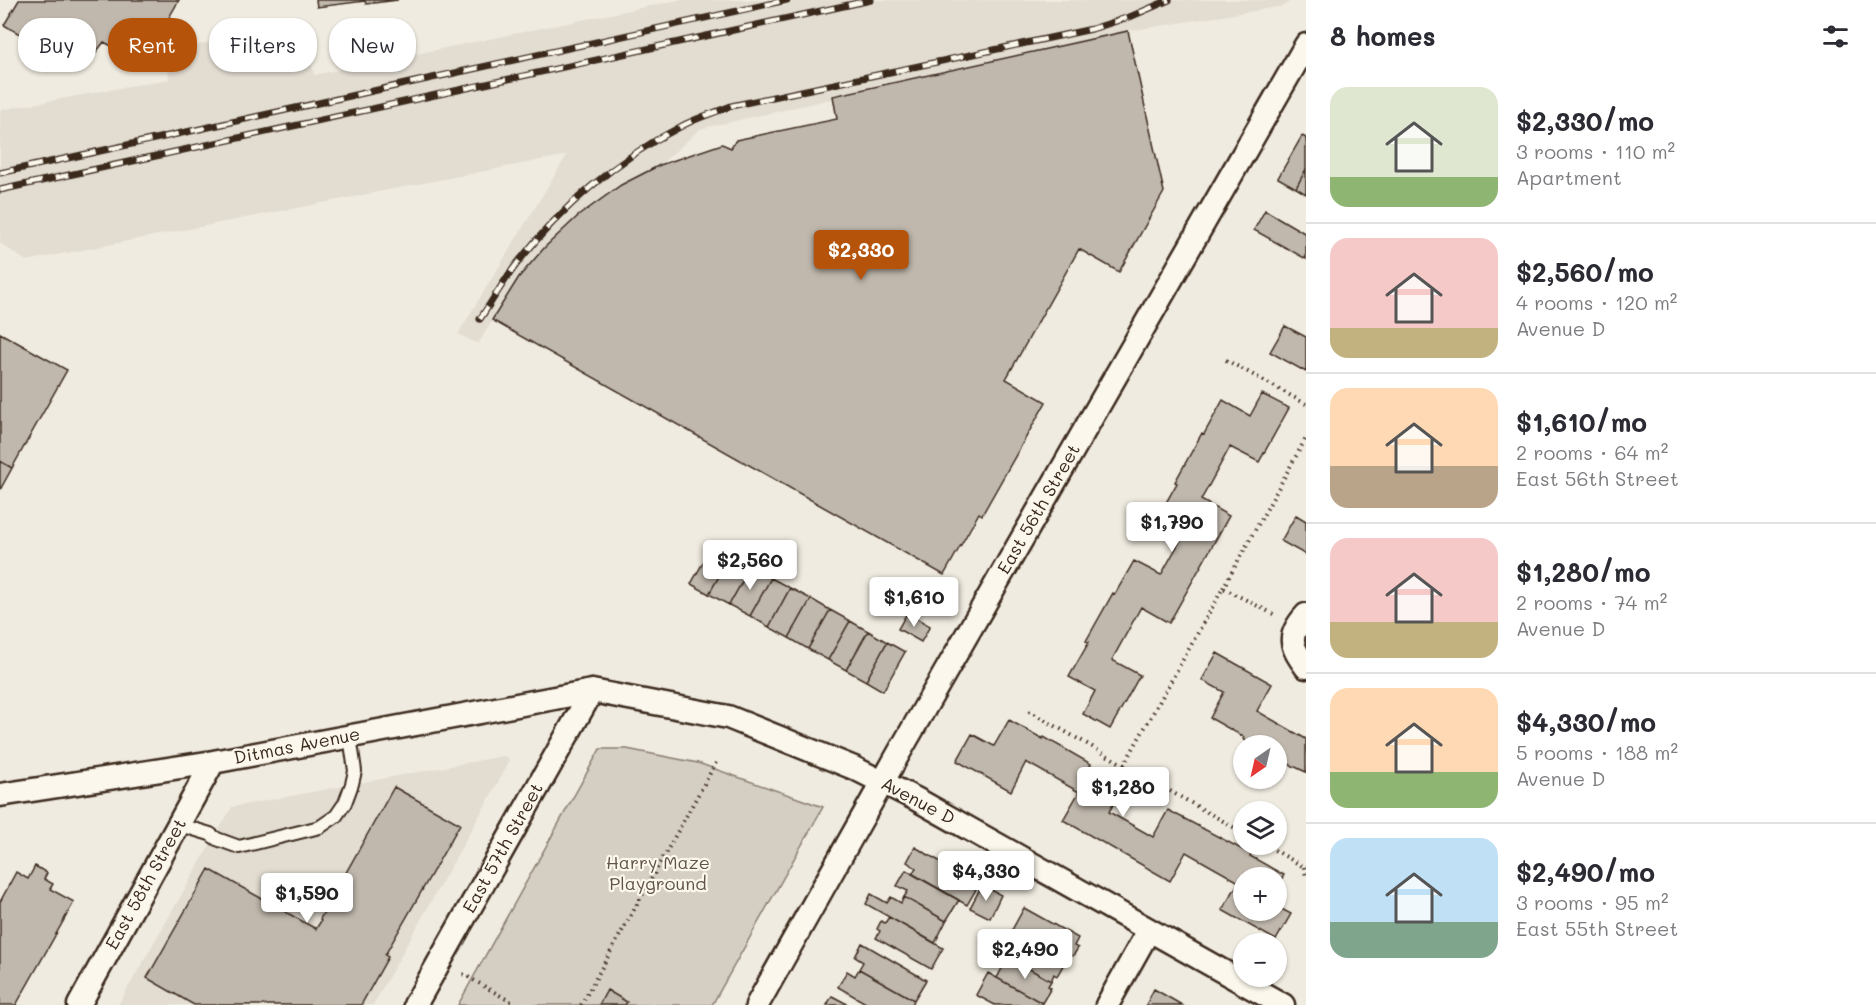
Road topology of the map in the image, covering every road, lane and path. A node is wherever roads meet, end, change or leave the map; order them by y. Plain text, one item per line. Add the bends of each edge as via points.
1 (1306, 45) edge
2 (1298, 75) edge
3 (1226, 360) dead end
4 (1306, 404) edge
5 (1306, 438) edge
6 (1223, 588) junction
7 (1306, 615) edge
8 (1278, 616) dead end
9 (1306, 667) edge
10 (592, 691) junction
11 (1029, 711) dead end
12 (350, 736) junction
13 (718, 759) dead end
14 (213, 762) junction
15 (1124, 765) junction
16 (882, 782) junction
17 (0, 795) edge
18 (180, 825) junction
19 (1233, 827) edge
20 (1284, 855) edge
21 (1305, 867) edge
22 (1306, 876) edge
23 (1149, 930) junction
24 (463, 974) dead end
25 (79, 1005) edge
26 (415, 1005) edge
27 (517, 1005) edge
28 (581, 1005) edge
29 (757, 1005) edge
30 (1107, 1005) edge
31 (1283, 1005) edge

1 - 2 street, East 56th Street
2 - 16 street, East 56th Street
3 - 4 path
5 - 6 path
6 - 8 path
6 - 15 path
7 - 9 street via 1294,628 1294,650
10 - 12 street, Ditmas Avenue
10 - 16 street, Avenue D via 728,717
10 - 26 street, East 57th Street
11 - 15 path
12 - 14 street, Ditmas Avenue
12 - 18 lane via 355,771 352,784 336,816 320,827 239,847
13 - 28 path
14 - 17 street, Ditmas Avenue
14 - 18 street, East 58th Street
15 - 19 path
16 - 23 street, Avenue D
16 - 29 street, East 56th Street
18 - 25 street, East 58th Street
20 - 21 path
21 - 22 path
23 - 30 street
23 - 31 street, Avenue D
24 - 27 path

